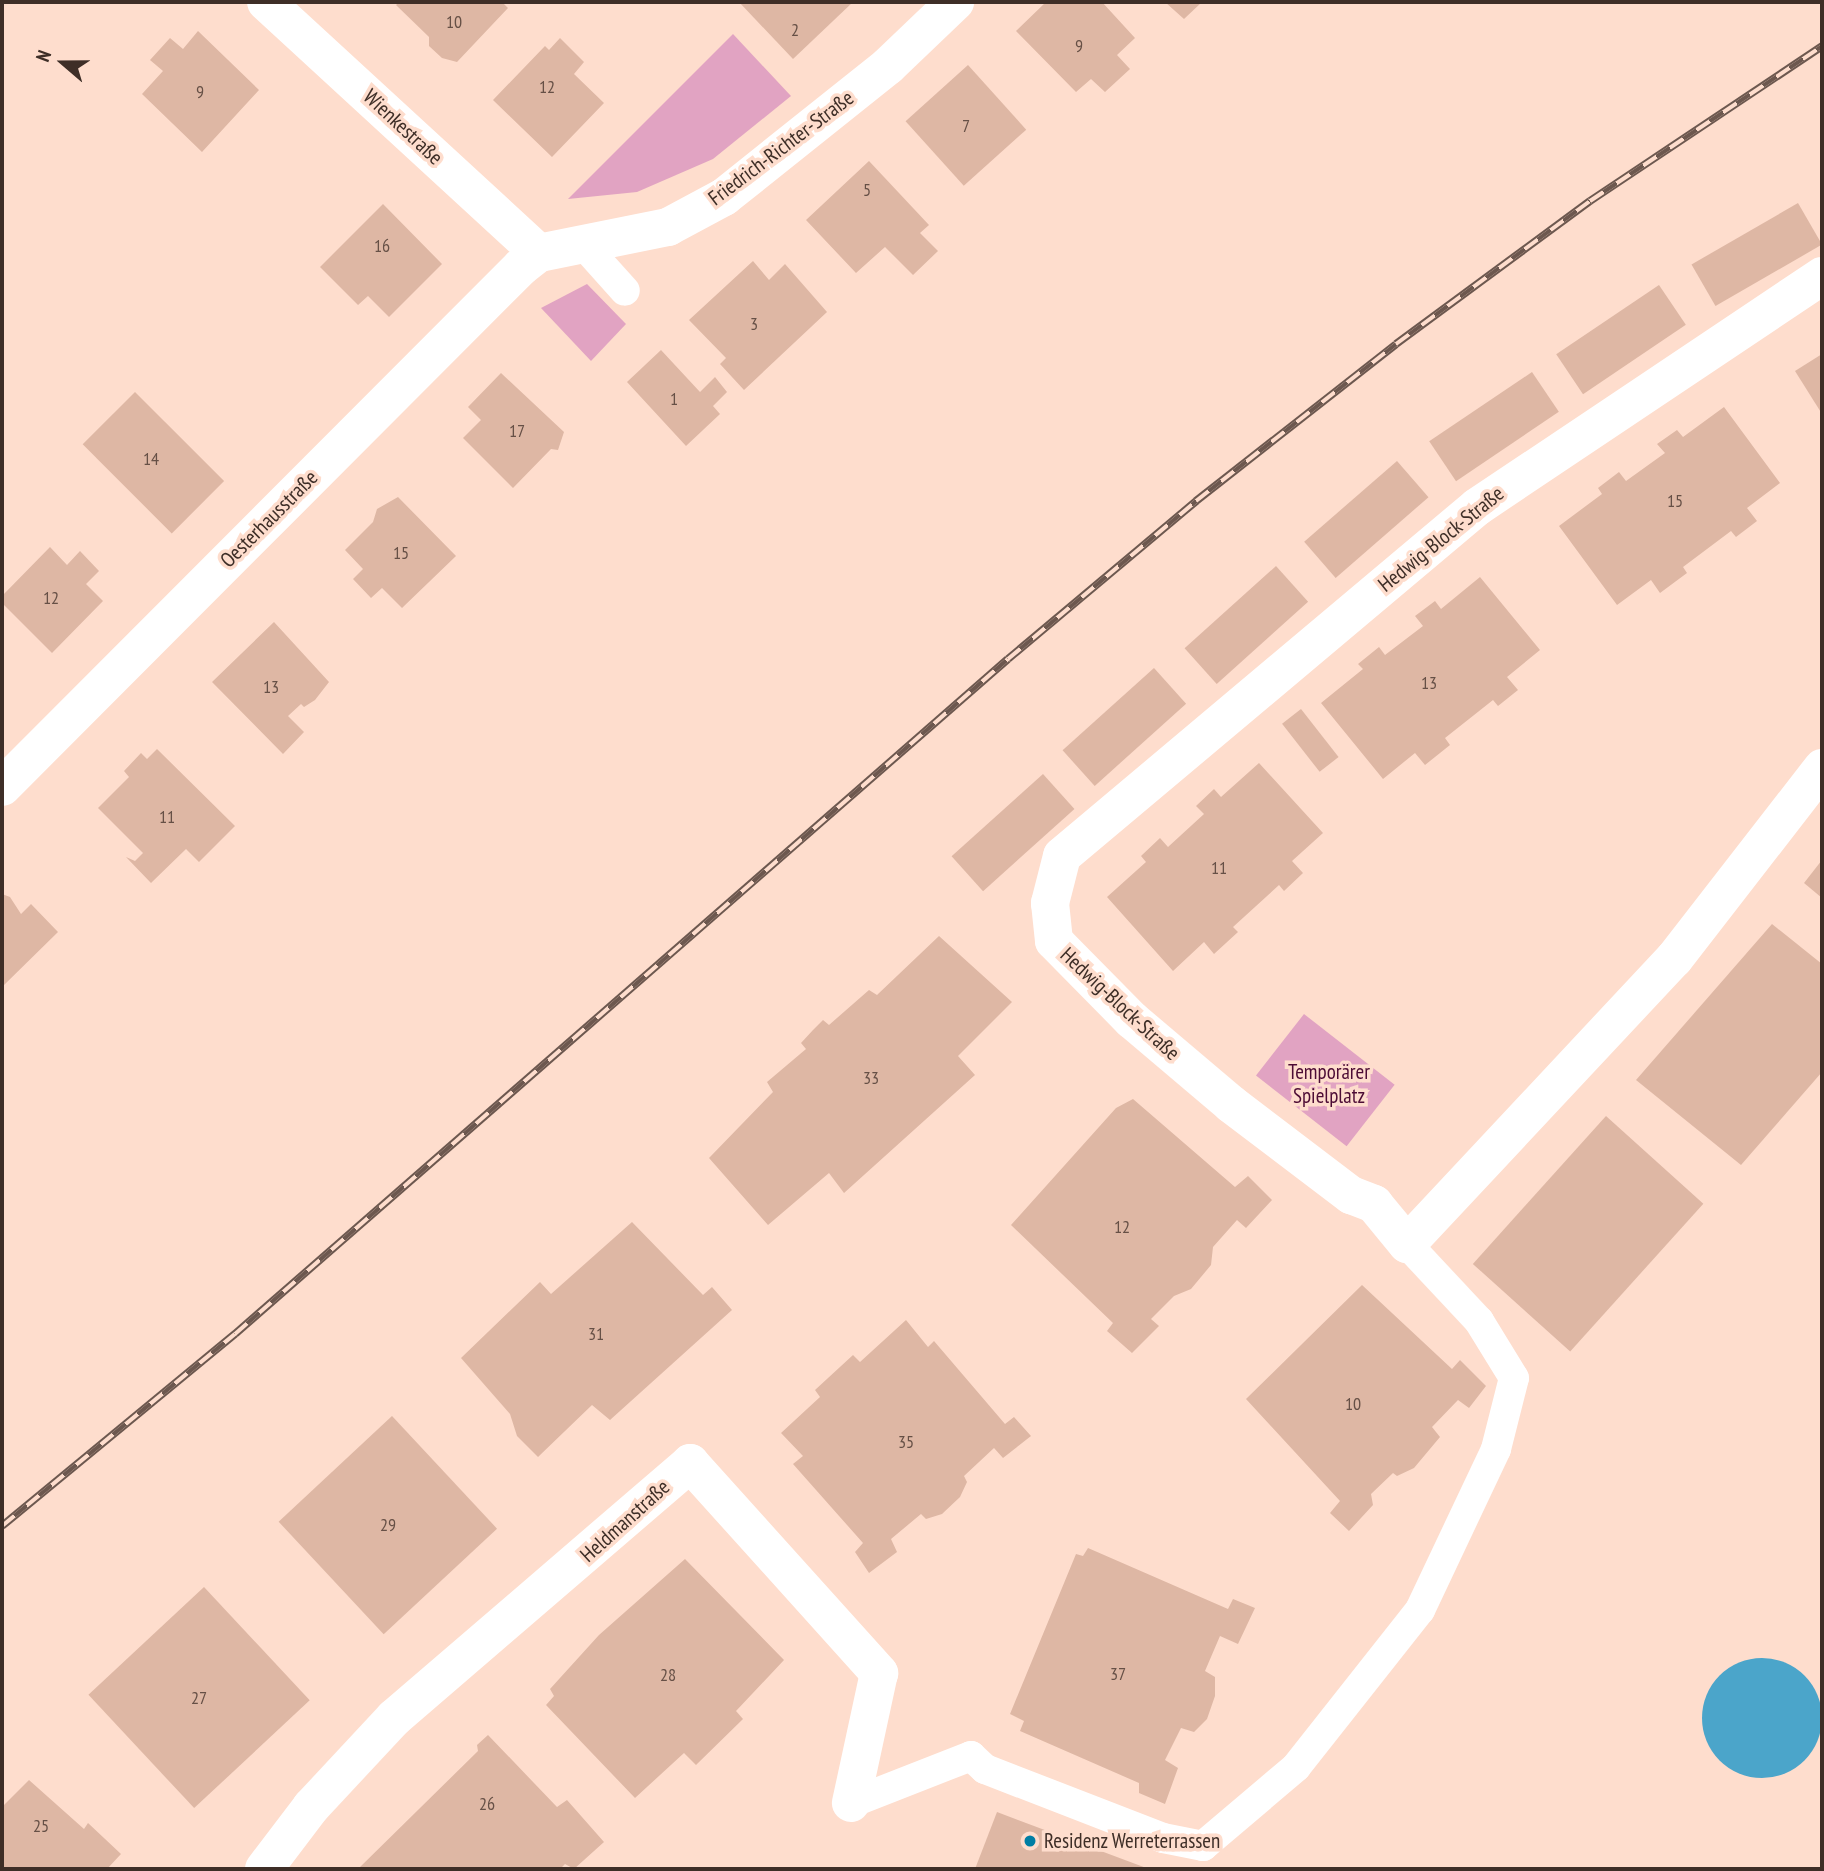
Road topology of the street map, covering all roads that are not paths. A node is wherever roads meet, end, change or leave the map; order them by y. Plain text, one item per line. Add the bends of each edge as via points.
1 (267, 2) edge
2 (955, 2) edge
3 (582, 243) junction
4 (539, 253) junction
5 (1822, 276) edge
6 (625, 291) dead end
7 (1822, 768) edge
8 (2, 787) edge
9 (1406, 1244) junction
10 (851, 1803) joint
11 (264, 1869) edge

1 - 4 street, Wienkestraße
2 - 3 street, Friedrich-Richter-Straße via 887,66 724,197 668,227
3 - 4 street, Friedrich-Richter-Straße
3 - 6 lane
4 - 8 street, Oesterhausstraße
5 - 9 street, Hedwig-Block-Straße via 1477,507 1062,856 1050,903 1054,941 1132,1020 1253,1121 1351,1195 1374,1204
7 - 9 street via 1674,959
9 - 10 lane via 1479,1321 1514,1378 1496,1449 1420,1610 1296,1767 1203,1846 1163,1838 985,1769 971,1756
10 - 11 street, Heldmanstraße via 880,1673 690,1463 394,1718 311,1807

